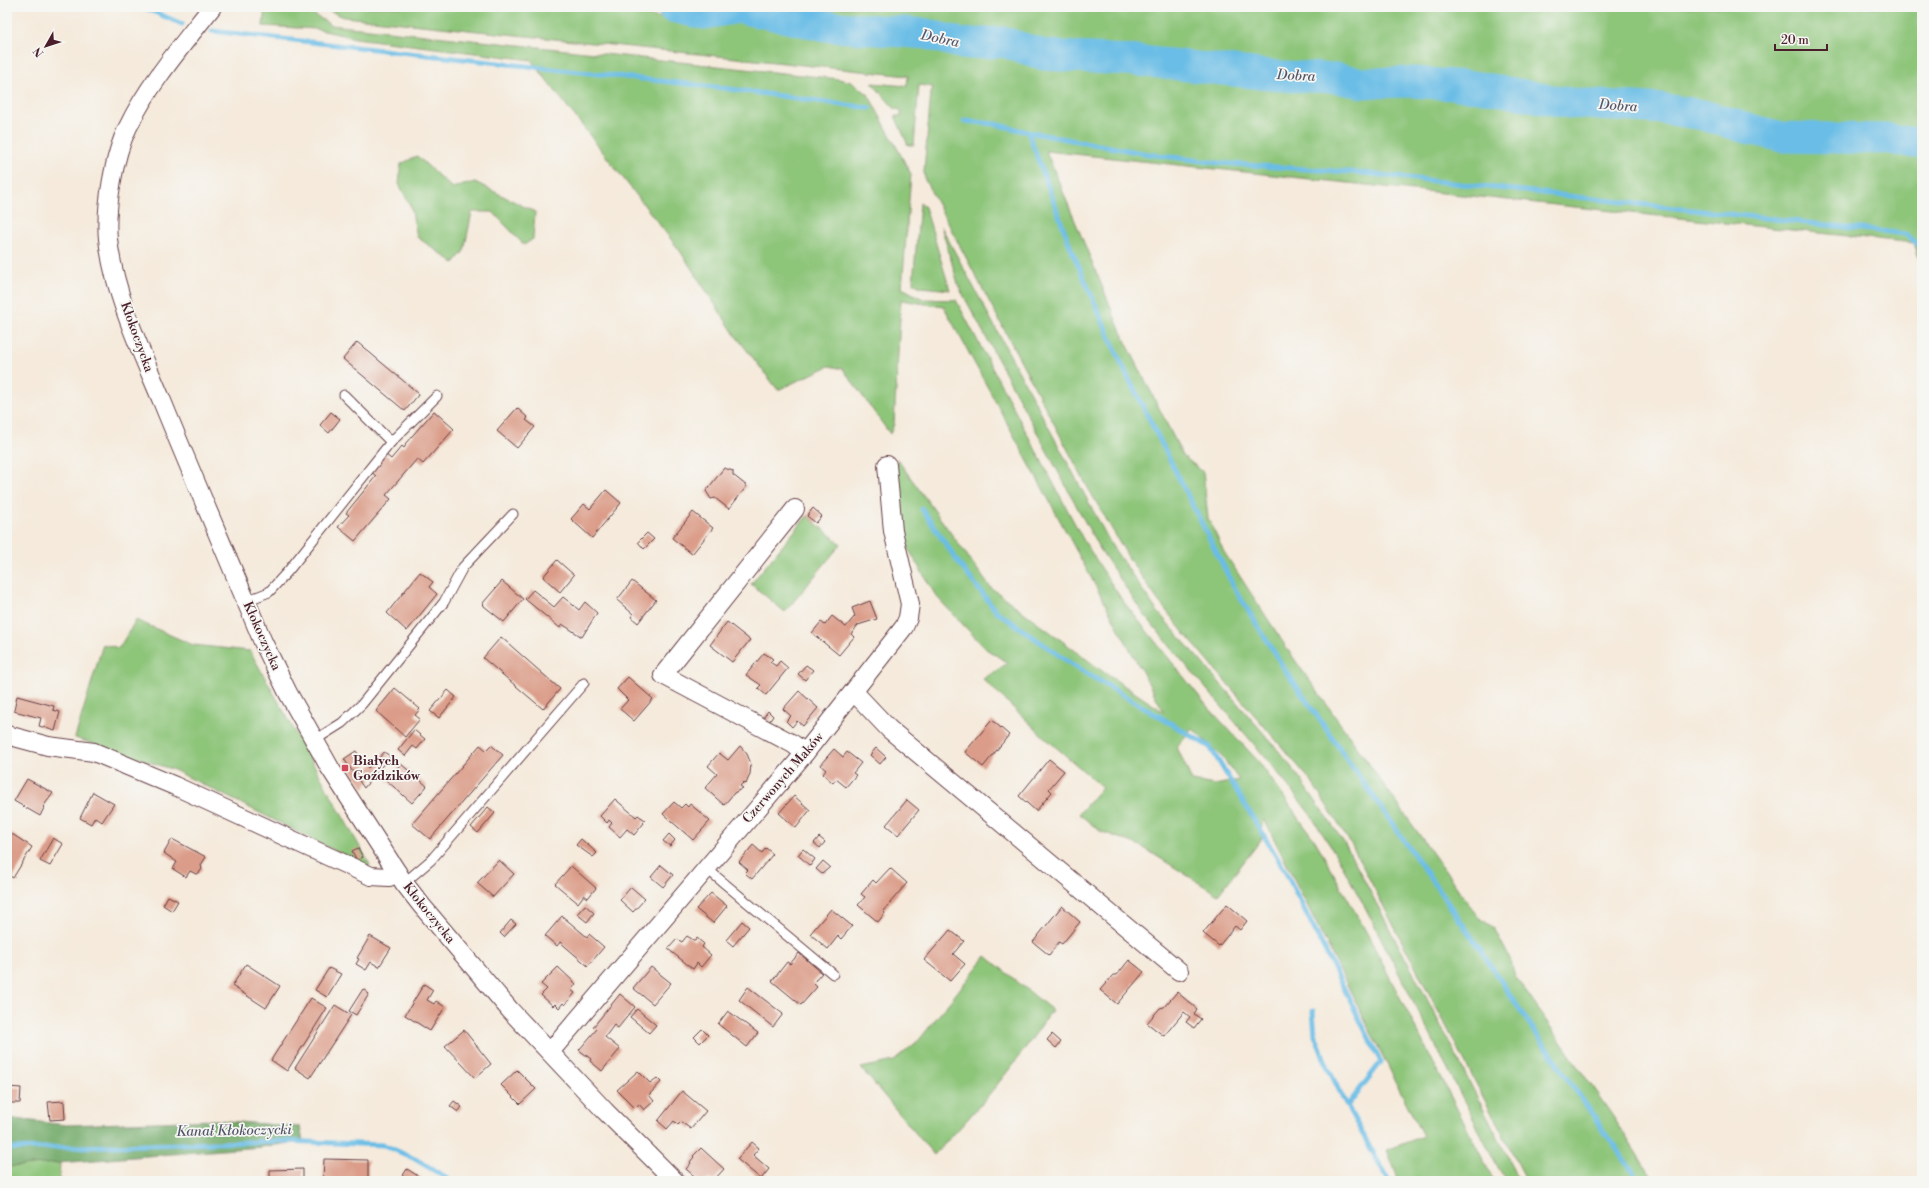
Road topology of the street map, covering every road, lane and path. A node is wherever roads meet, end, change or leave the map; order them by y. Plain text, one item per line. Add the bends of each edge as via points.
1 (212, 7) edge
2 (344, 395) dead end
3 (437, 396) dead end
4 (391, 442) junction
5 (887, 465) dead end
6 (795, 509) dead end
7 (513, 514) dead end
8 (246, 601) junction
9 (584, 683) dead end
10 (854, 692) junction
11 (7, 735) edge
12 (315, 740) junction
13 (805, 753) junction
14 (706, 868) junction
15 (401, 878) junction
16 (1179, 971) dead end
17 (833, 974) dead end
18 (550, 1052) junction
19 (675, 1181) edge

1 - 8 street, Kłokoczycka via 146,96 127,128 114,169 108,239 130,326
2 - 4 lane
3 - 4 lane
4 - 8 lane via 269,592
5 - 10 street, Czerwonych Maków via 893,531 910,604 908,618 904,628
6 - 13 street via 663,675 793,744
7 - 12 lane via 463,567 444,602 362,704 342,723
8 - 12 street, Kłokoczycka via 288,693
9 - 15 lane via 430,860
10 - 13 street, Czerwonych Maków
10 - 16 street via 888,729
11 - 15 street via 48,746 94,752 175,786 371,876
12 - 15 street, Kłokoczycka via 330,768
13 - 14 street, Czerwonych Maków
14 - 17 lane
14 - 18 street, Czerwonych Maków
15 - 18 street, Kłokoczycka via 500,998
18 - 19 street, Kłokoczycka

